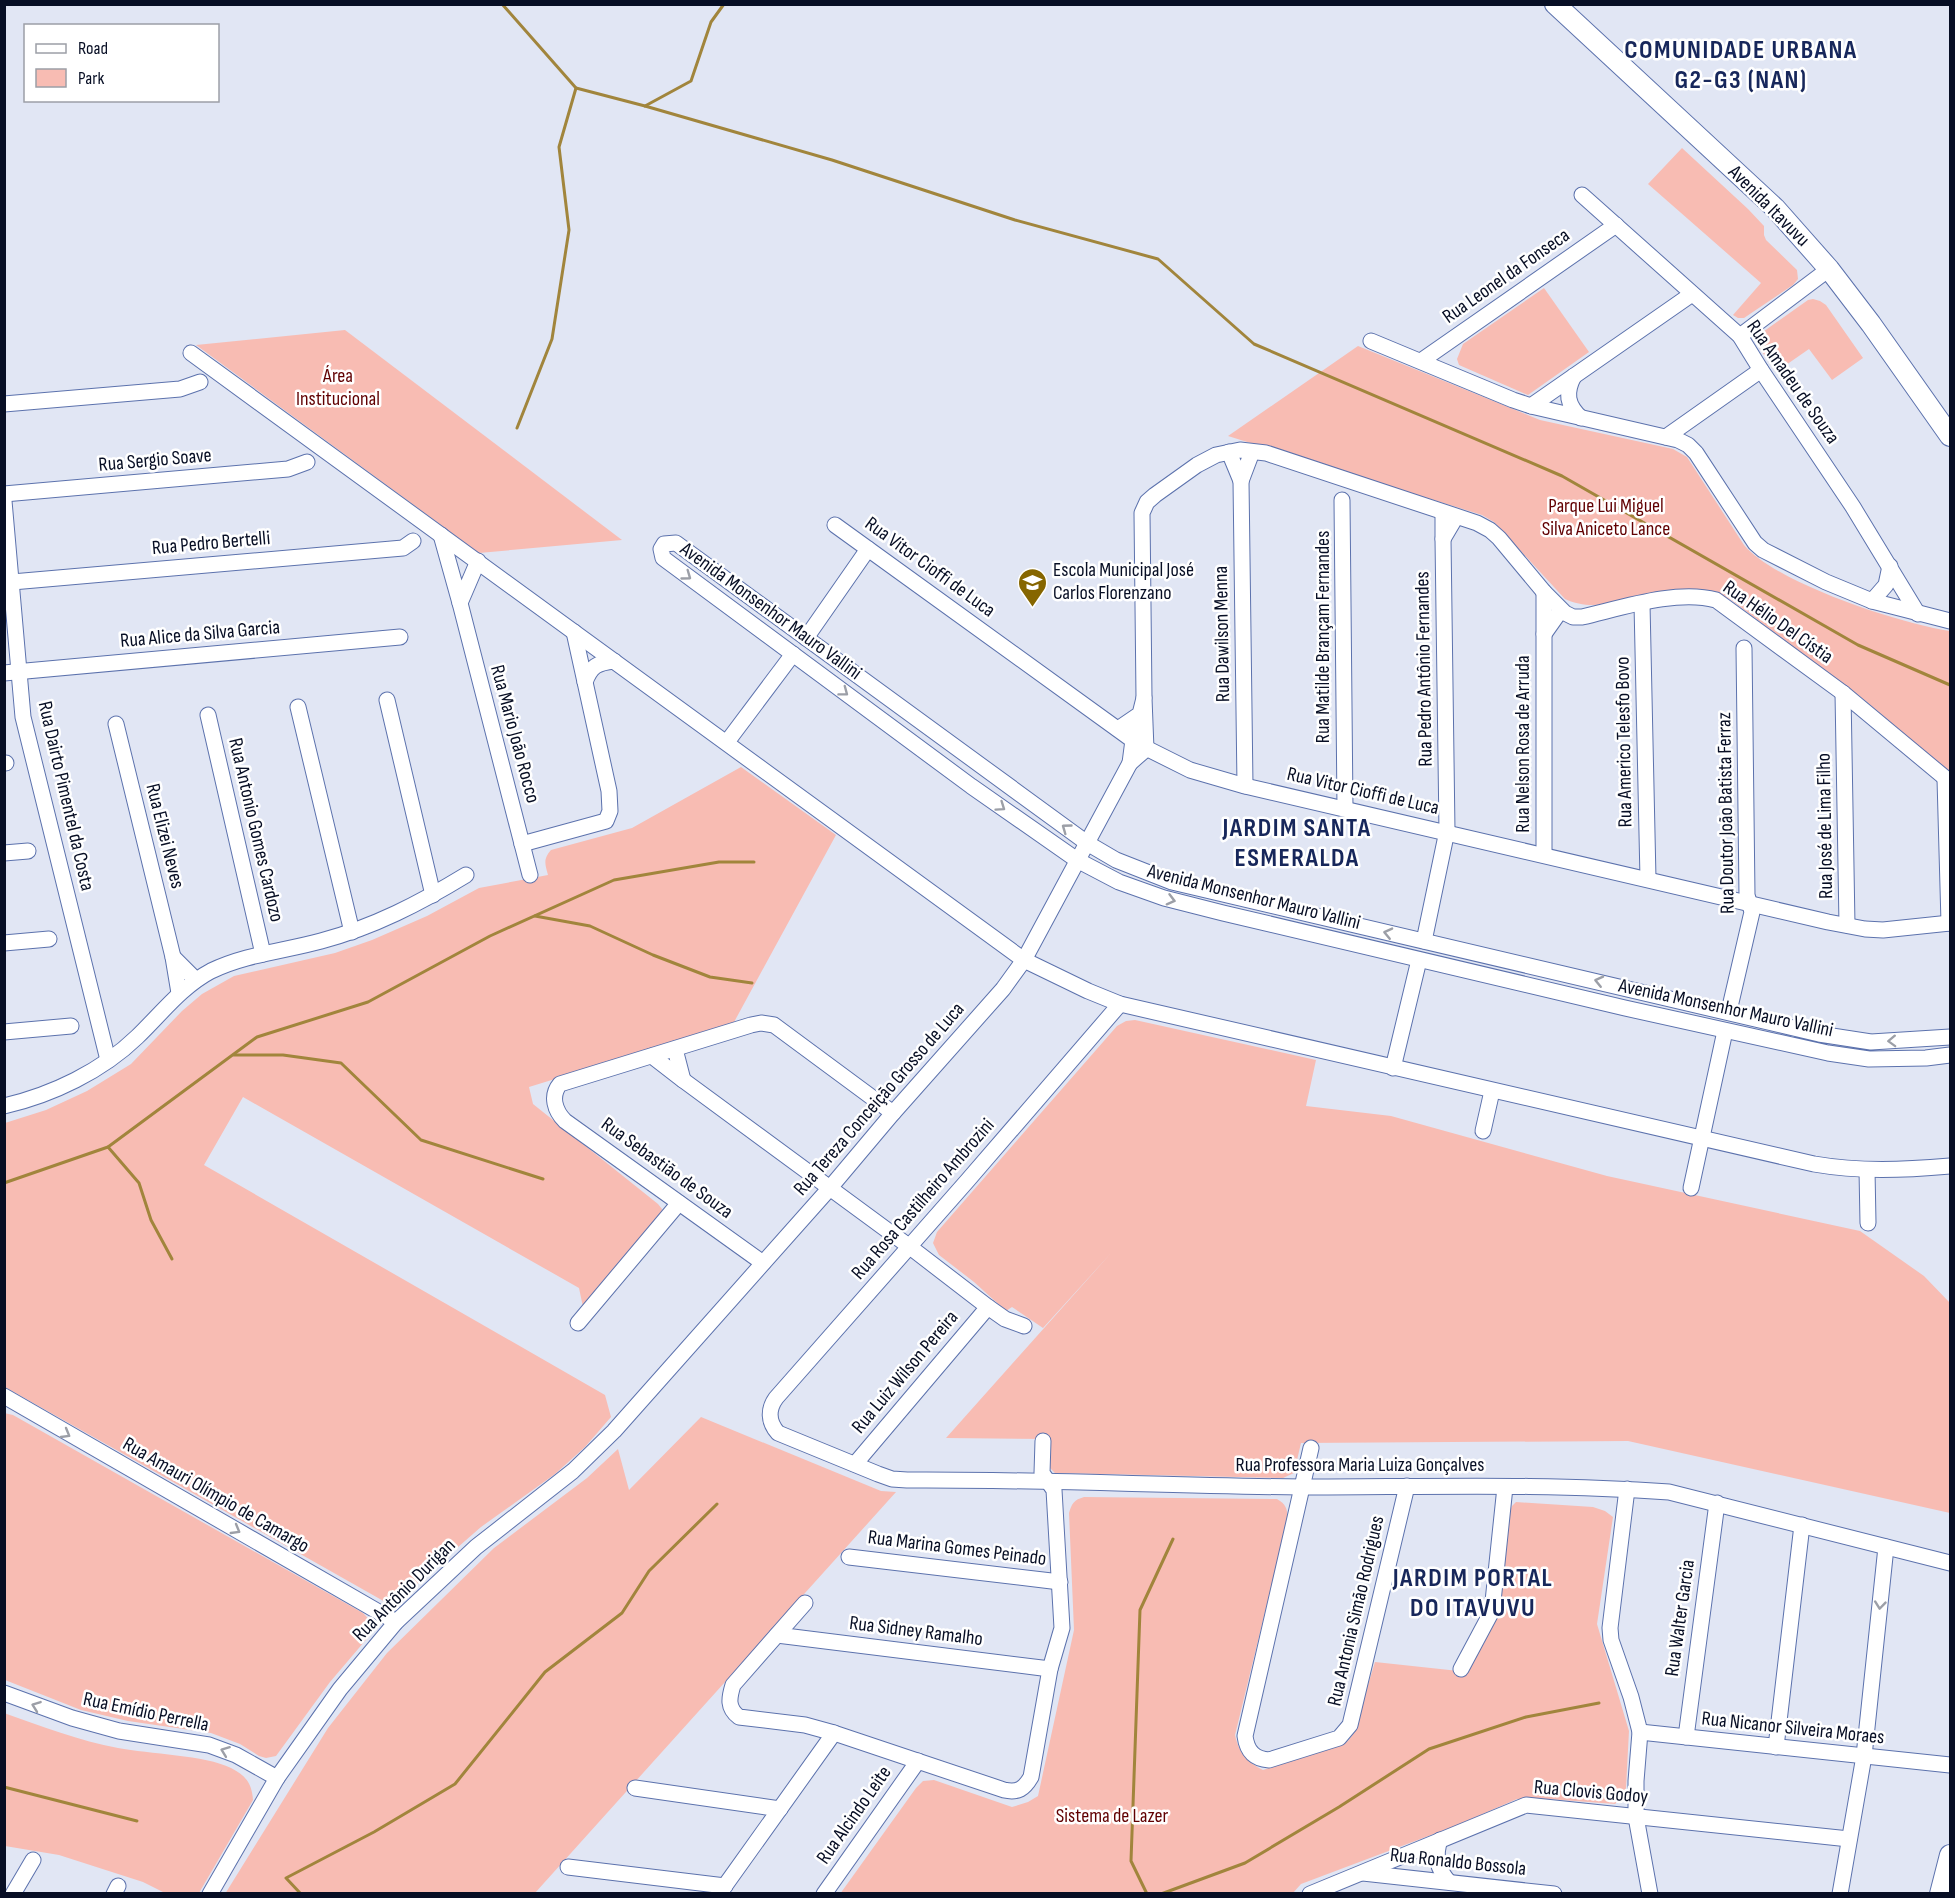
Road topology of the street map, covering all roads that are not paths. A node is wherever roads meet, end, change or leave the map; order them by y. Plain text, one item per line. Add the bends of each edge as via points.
1 (1556, 4) edge
2 (1582, 195) dead end
3 (1616, 225) junction
4 (1829, 269) junction
5 (1692, 294) junction
6 (1740, 336) junction
7 (1371, 341) dead end
8 (191, 353) dead end
9 (1421, 361) junction
10 (1761, 370) junction
11 (1574, 376) junction
12 (200, 382) dead end
13 (4, 404) edge
14 (1531, 406) junction
15 (1581, 418) junction
16 (1950, 436) edge
17 (1666, 437) junction
18 (1240, 451) junction
19 (307, 462) dead end
20 (1349, 480) junction
21 (1241, 481) junction
22 (4, 494) edge
23 (4, 501) edge
24 (1449, 515) junction
25 (835, 525) dead end
26 (441, 535) junction
27 (413, 542) dead end
28 (868, 549) junction
29 (473, 558) junction
30 (1890, 566) junction
31 (455, 581) junction
32 (12, 582) junction
33 (1544, 592) junction
34 (1872, 601) junction
35 (460, 603) junction
36 (1642, 604) junction
37 (1561, 610) junction
38 (1918, 614) junction
39 (1950, 621) edge
40 (1744, 622) junction
41 (574, 632) junction
42 (1544, 634) junction
43 (1762, 635) junction
44 (400, 637) dead end
45 (806, 638) junction
46 (1744, 648) junction
47 (599, 650) junction
48 (793, 654) junction
49 (614, 661) junction
50 (591, 668) junction
51 (12, 672) edge
52 (585, 682) junction
53 (1844, 693) junction
54 (1144, 699) junction
55 (387, 700) dead end
56 (1857, 705) junction
57 (298, 706) dead end
58 (1140, 714) junction
59 (208, 715) dead end
60 (116, 724) dead end
61 (1845, 727) junction
62 (1118, 729) junction
63 (1132, 740) junction
64 (727, 742) junction
65 (1146, 749) junction
66 (1130, 763) junction
67 (1245, 786) junction
68 (1948, 787) edge
69 (1345, 809) junction
70 (1447, 831) junction
71 (1087, 843) junction
72 (522, 844) junction
73 (28, 851) dead end
74 (4, 853) edge
75 (1544, 855) junction
76 (1077, 860) junction
77 (530, 875) dead end
78 (466, 876) dead end
79 (1648, 879) junction
80 (433, 895) junction
81 (1749, 902) junction
82 (1949, 923) edge
83 (1847, 925) junction
84 (352, 932) junction
85 (49, 939) dead end
86 (1424, 941) junction
87 (4, 943) edge
88 (263, 954) junction
89 (173, 957) junction
90 (1024, 960) junction
91 (1419, 960) junction
92 (196, 980) junction
93 (179, 993) junction
94 (1120, 1004) junction
95 (1729, 1011) junction
96 (71, 1026) dead end
97 (1725, 1031) junction
98 (4, 1032) edge
99 (1950, 1037) edge
100 (675, 1049) junction
101 (1950, 1055) edge
102 (652, 1056) junction
103 (108, 1060) junction
104 (1393, 1068) junction
105 (683, 1080) junction
106 (1492, 1091) junction
107 (4, 1106) edge
108 (893, 1113) junction
109 (1483, 1131) dead end
110 (1701, 1139) junction
111 (1950, 1166) edge
112 (1867, 1170) junction
113 (1691, 1188) dead end
114 (830, 1189) junction
115 (680, 1203) junction
116 (1868, 1223) dead end
117 (910, 1247) junction
118 (763, 1263) junction
119 (988, 1307) junction
120 (578, 1323) dead end
121 (1024, 1326) dead end
122 (8, 1401) edge
123 (772, 1426) joint
124 (614, 1431) joint
125 (1043, 1442) dead end
126 (1311, 1448) dead end
127 (855, 1464) junction
128 (1050, 1483) junction
129 (1407, 1486) junction
130 (1302, 1487) junction
131 (1505, 1487) junction
132 (1627, 1489) junction
133 (1717, 1503) junction
134 (1802, 1526) junction
135 (1886, 1547) junction
136 (849, 1557) dead end
137 (1950, 1563) edge
138 (1060, 1582) junction
139 (805, 1603) dead end
140 (396, 1622) junction
141 (777, 1635) junction
142 (1050, 1669) junction
143 (1461, 1669) dead end
144 (4, 1693) edge
145 (1640, 1732) junction
146 (834, 1733) junction
147 (1686, 1737) junction
148 (1776, 1747) junction
149 (1864, 1756) junction
150 (918, 1761) junction
151 (1948, 1766) edge
152 (277, 1778) junction
153 (635, 1788) dead end
154 (780, 1809) junction
155 (1636, 1817) junction
156 (1849, 1839) junction
157 (1440, 1840) junction
158 (1950, 1855) edge
159 (33, 1860) dead end
160 (568, 1867) dead end
161 (1359, 1873) junction
162 (1647, 1874) junction
163 (1449, 1882) junction
164 (214, 1887) edge
165 (722, 1890) edge
166 (13, 1893) edge
167 (824, 1893) edge
168 (1310, 1893) edge
169 (1554, 1893) edge
170 (1637, 1893) edge
171 (1650, 1893) edge
172 (1840, 1893) edge
173 (1940, 1893) edge

1 - 4 main road, Avenida Itavuvu via 1775,208
2 - 3 street, Rua Amadeu de Souza
3 - 5 street, Rua Amadeu de Souza
3 - 9 street, Rua Leonel da Fonseca
4 - 6 street
4 - 16 main road, Avenida Itavuvu
5 - 6 street, Rua Amadeu de Souza
5 - 11 street
6 - 10 street, Rua Amadeu de Souza
7 - 9 street
8 - 26 street
9 - 14 street
10 - 17 street
10 - 30 street, Rua Amadeu de Souza
11 - 14 street
11 - 15 street via 1568,388 1568,402
12 - 13 street via 180,388
14 - 15 street
15 - 17 street
17 - 34 street via 1688,445 1696,453 1762,550
18 - 20 street via 1293,461
18 - 21 street, Rua Dawilson Menna
18 - 21 street, Rua Dawilson Menna
18 - 54 street, Rua Tereza Conceição Grosso de Luca via 1216,455 1197,465 1147,502 1142,513
19 - 22 street, Rua Sergio Soave via 288,469
20 - 24 street
20 - 69 street, Rua Matilde Brançam Fernandes via 1342,500
21 - 67 street, Rua Dawilson Menna
23 - 32 street, Rua Dairto Pimentel da Costa
24 - 33 street via 1490,530
24 - 70 street, Rua Pedro Antônio Fernandes via 1443,539
25 - 28 street, Rua Vitor Cioffi de Luca
26 - 29 street
26 - 31 street, Rua Mario João Rocco
27 - 32 street, Rua Pedro Bertelli via 403,548
28 - 45 street
28 - 62 street, Rua Vitor Cioffi de Luca
29 - 31 street via 457,561
29 - 35 street
29 - 41 street
30 - 34 street via 1886,585
30 - 38 street, Rua Amadeu de Souza
31 - 35 street, Rua Mario João Rocco
32 - 51 street, Rua Dairto Pimentel da Costa
33 - 37 street
33 - 42 street, Rua Nelson Rosa de Arruda
34 - 38 street
35 - 72 street, Rua Mario João Rocco
36 - 37 street, Rua Hélio Del Cístia via 1582,617
36 - 40 street, Rua Hélio Del Cístia via 1706,597
36 - 79 street, Rua Americo Telesfo Bovo
37 - 42 street, Rua Nelson Rosa de Arruda
38 - 39 street
40 - 43 street, Rua Hélio Del Cístia
40 - 46 street, Rua Doutor João Batista Ferraz
41 - 47 street
41 - 52 street
42 - 75 street, Rua Nelson Rosa de Arruda
43 - 46 street
43 - 53 street, Rua Hélio Del Cístia
44 - 51 street, Rua Alice da Silva Garcia
45 -> 48 street, Avenida Monsenhor Mauro Vallini via 676,543 664,544 663,558
71 -> 45 street, Avenida Monsenhor Mauro Vallini
46 - 81 street, Rua Doutor João Batista Ferraz
47 - 49 street
47 - 50 street
48 - 64 street
48 -> 76 street, Avenida Monsenhor Mauro Vallini
49 - 50 street
49 - 64 street
50 - 52 street
51 - 103 street, Rua Dairto Pimentel da Costa
52 - 72 street via 609,791 606,820
53 - 56 street, Rua Hélio Del Cístia
53 - 61 street, Rua José de Lima Filho
54 - 58 street, Rua Tereza Conceição Grosso de Luca
54 - 65 street, Rua Tereza Conceição Grosso de Luca
55 - 80 street
56 - 61 street, Rua José de Lima Filho
56 - 68 street, Rua Hélio Del Cístia
57 - 84 street
58 - 62 street
58 - 63 street, Rua Tereza Conceição Grosso de Luca
59 - 88 street, Rua Antonio Gomes Cardozo
60 - 89 street, Rua Elizei Neves
61 - 83 street, Rua José de Lima Filho
62 - 63 street, Rua Vitor Cioffi de Luca
63 - 65 street, Rua Vitor Cioffi de Luca
63 - 66 street, Rua Tereza Conceição Grosso de Luca
64 - 90 street
65 - 66 street, Rua Tereza Conceição Grosso de Luca
65 - 67 street, Rua Vitor Cioffi de Luca via 1190,770
66 - 71 street, Rua Tereza Conceição Grosso de Luca
67 - 69 street, Rua Vitor Cioffi de Luca
68 - 82 street
69 - 70 street, Rua Vitor Cioffi de Luca
70 - 75 street, Rua Vitor Cioffi de Luca
70 - 86 street, Rua Pedro Antônio Fernandes
71 - 76 street, Rua Tereza Conceição Grosso de Luca
86 -> 71 street, Avenida Monsenhor Mauro Vallini via 1172,882 1116,860
72 - 77 street, Rua Mario João Rocco
73 - 74 street
75 - 79 street, Rua Vitor Cioffi de Luca
76 - 90 street, Rua Tereza Conceição Grosso de Luca
76 -> 91 street, Avenida Monsenhor Mauro Vallini via 1119,882 1164,898
78 - 80 street
79 - 81 street, Rua Vitor Cioffi de Luca
80 - 84 street
81 - 83 street, Rua Vitor Cioffi de Luca
81 - 95 street, Rua Doutor João Batista Ferraz via 1752,912
82 - 83 street, Rua Vitor Cioffi de Luca via 1883,930
84 - 88 street
85 - 87 street
95 -> 86 street, Avenida Monsenhor Mauro Vallini
88 - 92 street
89 - 92 street
89 - 93 street, Rua Elizei Neves
90 - 94 street
90 - 108 street, Rua Tereza Conceição Grosso de Luca
91 - 97 street, Avenida Monsenhor Mauro Vallini
91 - 104 street
92 - 93 street
93 - 103 street via 135,1039
94 - 104 street
94 - 117 street, Rua Rosa Castilheiro Ambrozini
99 -> 95 street, Avenida Monsenhor Mauro Vallini via 1871,1042 1819,1034
96 - 98 street
97 - 101 street, Avenida Monsenhor Mauro Vallini via 1869,1059
97 - 110 street
100 - 102 street
100 - 105 street
100 - 108 street via 751,1025 774,1025
102 - 105 street
102 - 115 street, Rua Sebastião de Souza via 566,1080 556,1089 554,1102 566,1121
103 - 107 street via 38,1096
104 - 106 street
105 - 114 street
106 - 109 street
106 - 110 street
108 - 114 street, Rua Tereza Conceição Grosso de Luca
110 - 112 street via 1814,1164
110 - 113 street
111 - 112 street
112 - 116 street
114 - 117 street
114 - 118 street, Rua Tereza Conceição Grosso de Luca
115 - 118 street, Rua Sebastião de Souza
115 - 120 street
117 - 119 street
117 - 123 street, Rua Rosa Castilheiro Ambrozini via 776,1398 770,1408
118 - 124 street, Rua Tereza Conceição Grosso de Luca
119 - 121 street
119 - 127 street, Rua Luiz Wilson Pereira
122 -> 140 street, Rua Amauri Olímpio de Camargo
123 - 127 street, Rua Professora Maria Luiza Gonçalves via 786,1437
124 - 140 street, Rua Antônio Durigan via 573,1471 468,1554
125 - 128 street via 1042,1473
126 - 130 street
127 - 128 street, Rua Professora Maria Luiza Gonçalves via 892,1479
128 - 130 street, Rua Professora Maria Luiza Gonçalves
128 - 138 street via 1054,1490
129 - 130 street, Rua Professora Maria Luiza Gonçalves
129 - 130 street, Rua Antonia Simão Rodrigues via 1350,1725 1339,1738 1269,1760 1261,1759 1250,1751 1245,1736
129 - 131 street, Rua Professora Maria Luiza Gonçalves
131 - 132 street, Rua Professora Maria Luiza Gonçalves
131 - 143 street via 1492,1611
132 - 133 street, Rua Professora Maria Luiza Gonçalves via 1669,1492
132 - 145 street via 1610,1628
133 - 134 street, Rua Professora Maria Luiza Gonçalves
133 - 147 street, Rua Walter Garcia
134 - 135 street, Rua Professora Maria Luiza Gonçalves
134 - 148 street
135 - 137 street, Rua Professora Maria Luiza Gonçalves
135 -> 149 street
136 - 138 street, Rua Marina Gomes Peinado
138 - 142 street via 1062,1628
139 - 141 street
140 - 152 street, Rua Antônio Durigan via 340,1689
141 - 142 street, Rua Sidney Ramalho
141 - 146 street via 733,1685 729,1702 732,1711 739,1716
142 - 150 street via 1031,1777 1022,1789 1004,1790
152 -> 144 street, Rua Emídio Perrella via 209,1745 119,1731
145 - 147 street, Rua Nicanor Silveira Moraes
145 - 155 street
146 - 150 street
146 - 154 street
147 - 148 street, Rua Nicanor Silveira Moraes
148 - 149 street, Rua Nicanor Silveira Moraes
149 - 151 street, Rua Nicanor Silveira Moraes
149 - 156 street
150 - 167 street, Rua Alcindo Leite
152 - 164 street, Rua Antônio Durigan
153 - 154 street
154 - 165 street
155 - 156 street, Rua Clovis Godoy
155 - 157 street, Rua Clovis Godoy via 1527,1805
155 - 162 street
156 - 172 street
157 - 161 street, Rua Clovis Godoy
157 - 163 street via 1439,1868
158 - 173 main road
159 - 166 street
160 - 165 street
161 - 163 street, Rua Ronaldo Bossola
161 - 168 street, Rua Clovis Godoy
162 - 170 street
162 - 171 street
163 - 169 street, Rua Ronaldo Bossola

